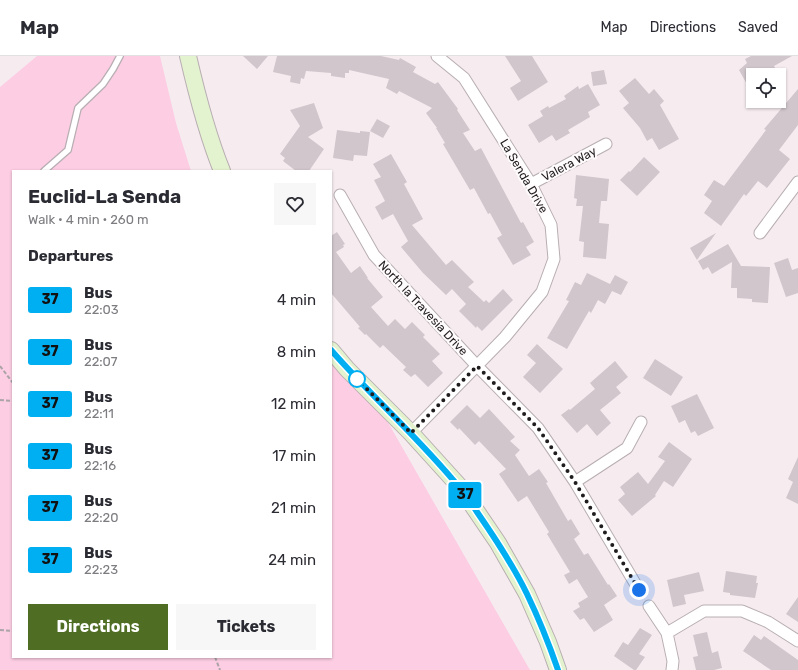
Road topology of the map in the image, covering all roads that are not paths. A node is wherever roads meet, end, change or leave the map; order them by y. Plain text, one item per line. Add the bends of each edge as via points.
1 (120, 56) edge
2 (188, 56) edge
3 (438, 56) edge
4 (606, 144) dead end
5 (45, 170) edge
6 (222, 170) edge
7 (798, 182) edge
8 (531, 184) junction
9 (340, 195) dead end
10 (760, 233) dead end
11 (332, 351) edge
12 (477, 366) junction
13 (641, 422) dead end
14 (411, 433) junction
15 (575, 482) junction
16 (639, 590) dead end
17 (649, 606) dead end
18 (666, 633) junction
19 (798, 641) edge
20 (558, 670) edge
21 (672, 670) edge

1 - 5 lane via 103,84 78,108 68,150
2 - 6 main road via 210,138
3 - 8 street, La Senda Drive via 464,78
4 - 8 street, Valera Way
7 - 10 street
8 - 12 street, La Senda Drive via 552,225 554,259 542,292
9 - 12 street, North la Travesia Drive via 374,255
11 - 14 main road
12 - 14 street, La Senda Drive
12 - 15 street, North la Travesia Drive via 538,428
13 - 15 street via 627,448
14 - 20 main road via 460,487 498,542 527,594
15 - 16 street, North la Travesia Drive
17 - 18 street
18 - 19 street via 704,611 742,611 768,622
18 - 21 street via 673,661

